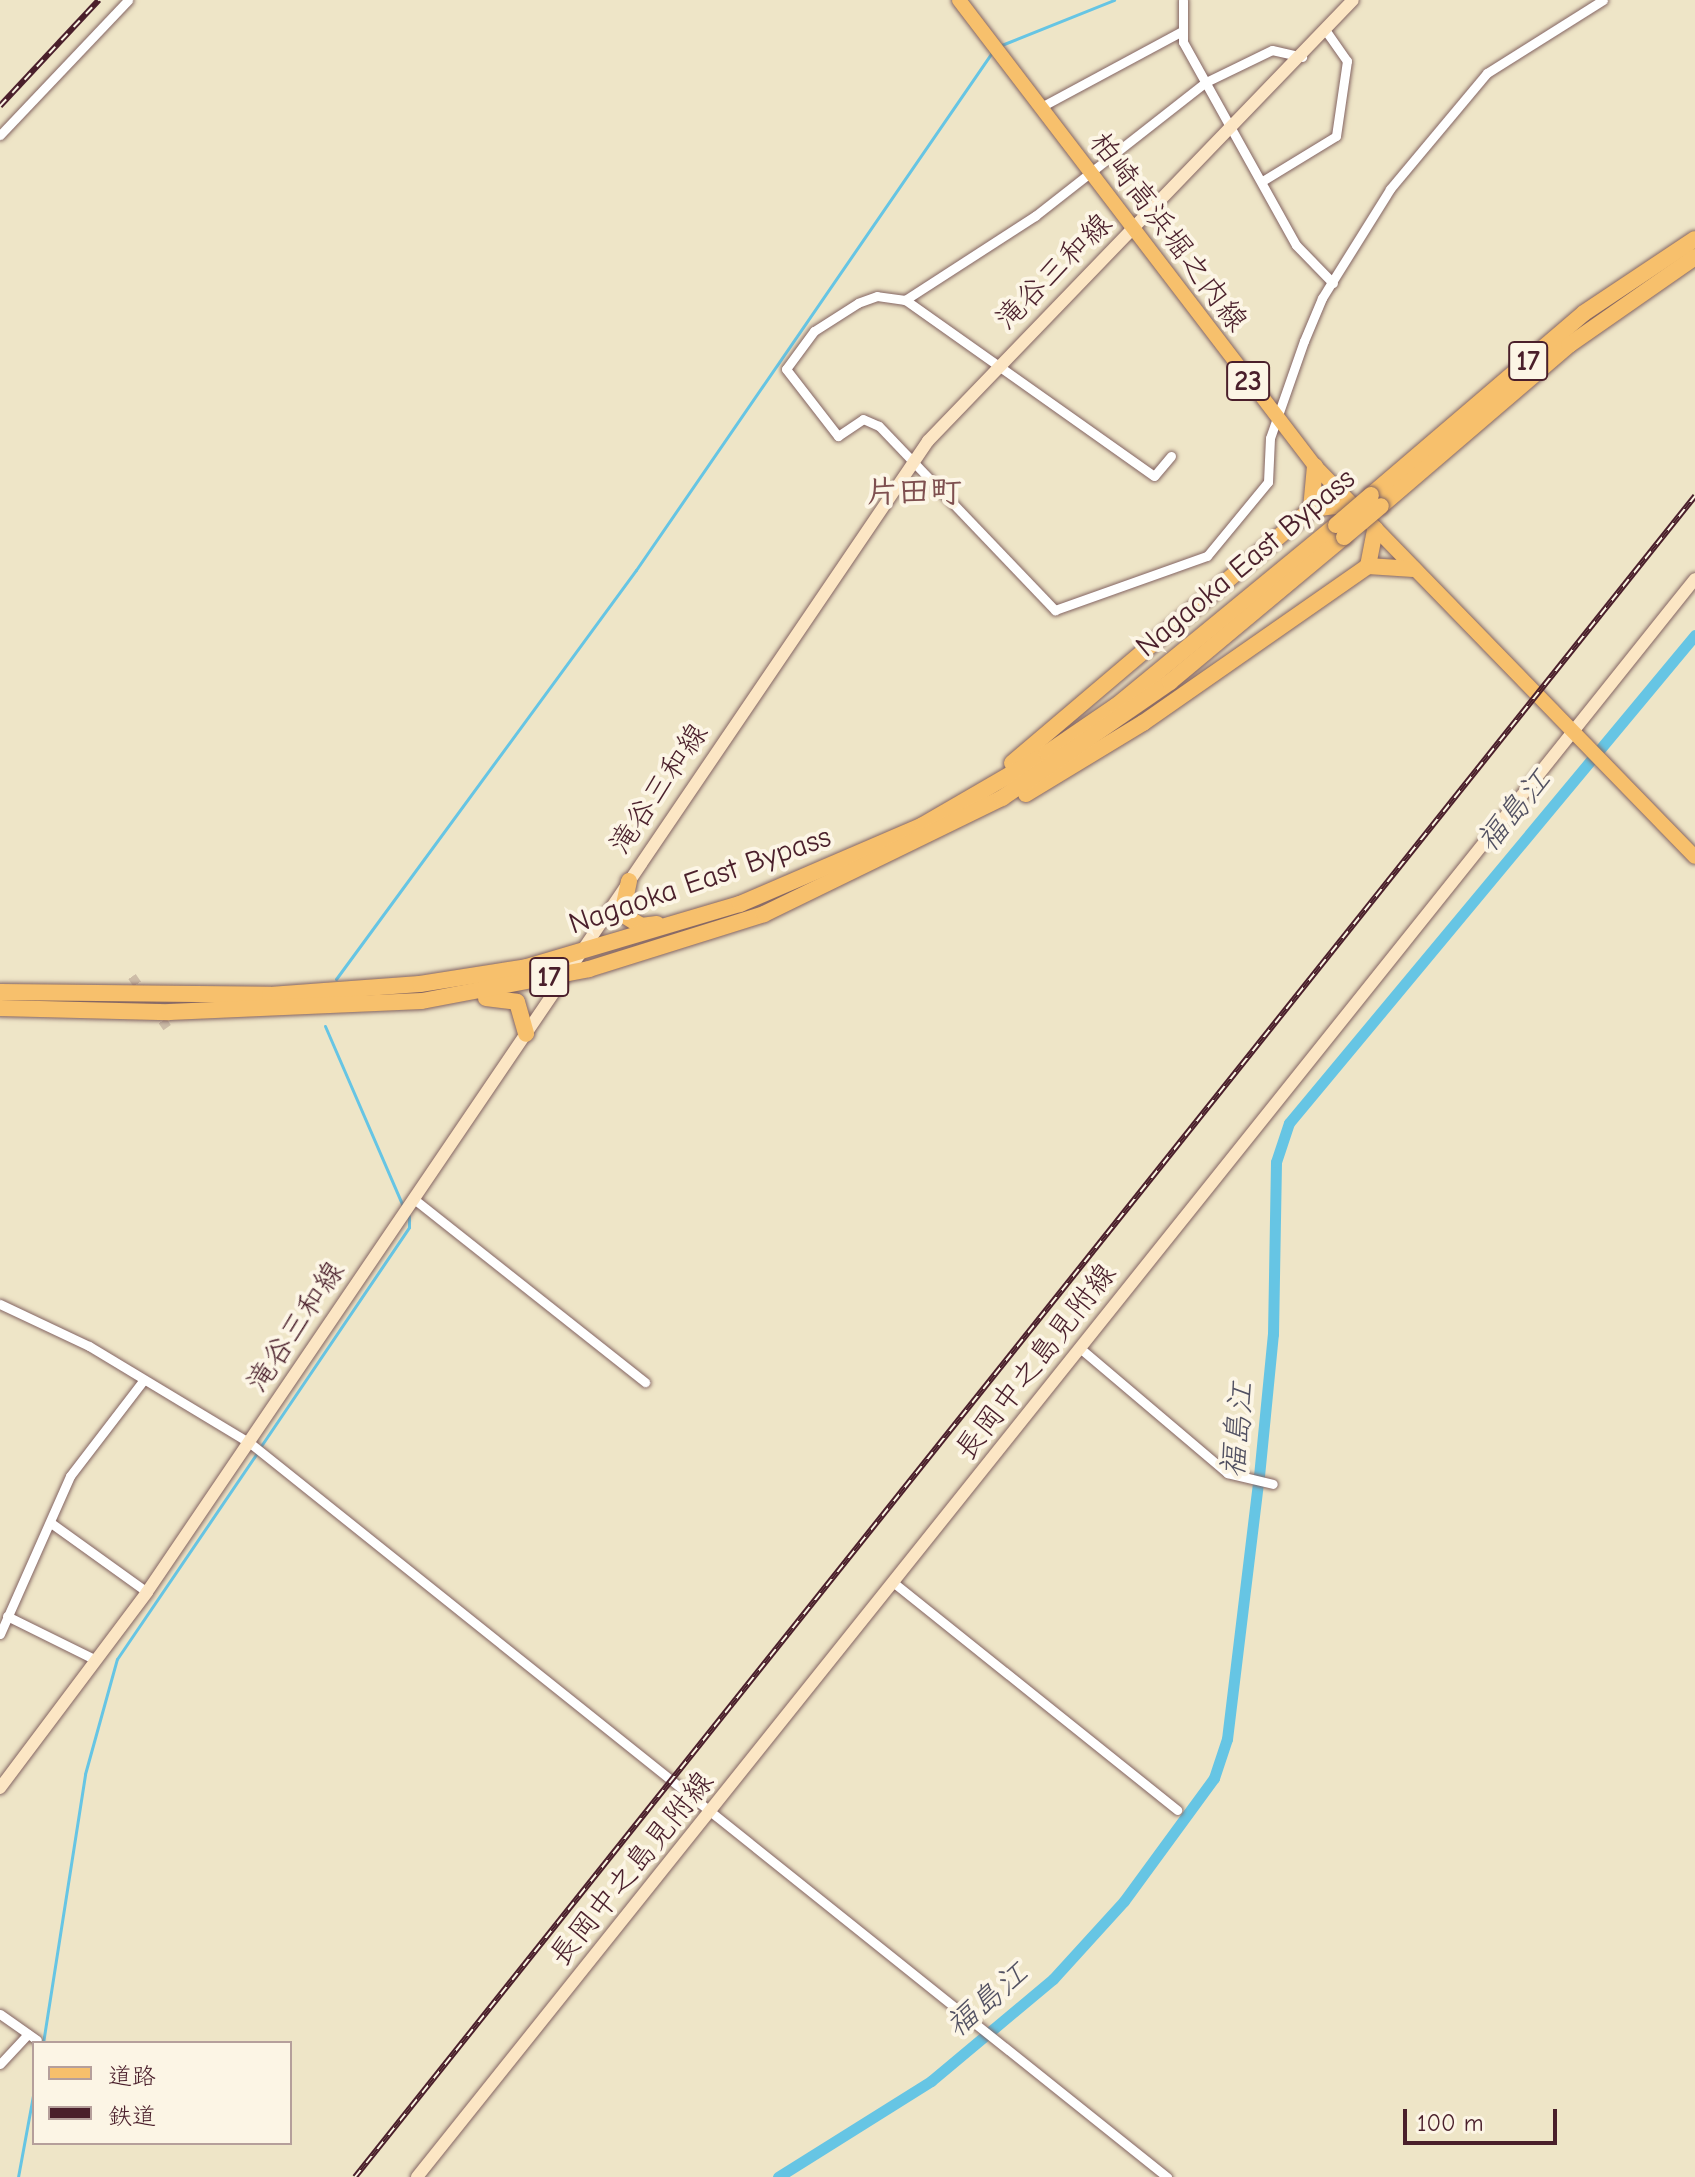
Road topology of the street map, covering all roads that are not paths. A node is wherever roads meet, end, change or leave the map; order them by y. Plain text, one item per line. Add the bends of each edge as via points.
1 (128, 0) edge
2 (959, 0) edge
3 (1183, 0) edge
4 (1353, 0) edge
5 (1603, 0) edge
6 (1180, 32) junction
7 (1327, 32) junction
8 (1302, 57) junction
9 (1206, 82) junction
10 (1041, 107) junction
11 (1233, 130) junction
12 (0, 135) edge
13 (1090, 172) junction
14 (1264, 180) junction
15 (1135, 229) junction
16 (1695, 239) edge
17 (1695, 257) edge
18 (1333, 283) junction
19 (905, 300) junction
20 (993, 368) junction
21 (1276, 418) junction
22 (1171, 456) dead end
23 (915, 461) junction
24 (1315, 466) junction
25 (1376, 500) junction
26 (1350, 504) junction
27 (1311, 509) junction
28 (1375, 529) junction
29 (1368, 566) junction
30 (1413, 569) junction
31 (1695, 579) edge
32 (1572, 733) junction
33 (1051, 758) junction
34 (923, 825) junction
35 (1695, 857) edge
36 (629, 881) junction
37 (580, 953) junction
38 (566, 974) junction
39 (0, 992) edge
40 (0, 1008) edge
41 (169, 1012) junction
42 (526, 1034) junction
43 (414, 1199) junction
44 (0, 1304) edge
45 (1081, 1349) junction
46 (143, 1381) junction
47 (645, 1382) dead end
48 (250, 1443) junction
49 (1270, 1484) dead end
50 (51, 1523) junction
51 (894, 1583) junction
52 (147, 1592) junction
53 (7, 1616) junction
54 (0, 1634) edge
55 (96, 1660) junction
56 (0, 1788) edge
57 (1177, 1810) dead end
58 (711, 1812) junction
59 (0, 2014) edge
60 (0, 2064) edge
61 (417, 2177) edge
62 (1167, 2177) edge

1 - 12 street
2 - 10 main road, 柏崎高浜堀之内線 / 23
3 - 6 street
4 - 7 main road, 滝谷三和線
5 - 18 street via 1511,55 1453,106 1368,222
6 - 9 street
6 - 10 street
7 - 8 main road, 滝谷三和線
7 - 14 street via 1347,61 1336,136
8 - 9 street via 1272,50
8 - 11 main road, 滝谷三和線
9 - 11 street
9 - 13 street
10 - 13 main road, 柏崎高浜堀之内線 / 23
11 - 14 street
11 - 15 main road, 滝谷三和線
13 - 15 main road, 柏崎高浜堀之内線 / 23
13 - 19 street
14 - 18 street via 1296,245
15 - 20 main road, 滝谷三和線
15 - 21 main road, 柏崎高浜堀之内線 / 23
16 - 25 highway, Nagaoka East Bypass / 17 via 1584,313
17 - 25 highway, Nagaoka East Bypass / 17 via 1569,345
18 - 21 street
19 - 20 street
19 - 23 street via 866,298 814,331 786,369 838,436 869,419
20 - 22 street via 1154,476
20 - 23 main road, 滝谷三和線
21 - 23 street via 1268,482 1218,548 1055,610
21 - 24 main road, 柏崎高浜堀之内線 / 23
23 - 36 main road, 滝谷三和線
24 - 26 main road, 柏崎高浜堀之内線 / 23
24 - 27 highway
25 - 33 highway, Nagaoka East Bypass / 17, bridge via 1288,577
26 - 27 highway
26 - 28 main road, 柏崎高浜堀之内線 / 23
27 - 33 highway via 1149,652
28 - 29 highway
28 - 30 main road, 柏崎高浜堀之内線 / 23
29 - 30 highway
29 - 33 highway
30 - 32 main road, 柏崎高浜堀之内線 / 23
31 - 32 main road, 長岡中之島見附線
32 - 35 main road, 23
32 - 45 main road, 長岡中之島見附線
33 - 34 highway, Nagaoka East Bypass / 17
33 - 38 highway, Nagaoka East Bypass / 17 via 914,845 764,914
34 - 36 highway via 652,925 622,914
34 - 37 highway, Nagaoka East Bypass / 17 via 802,882
36 - 37 main road, 滝谷三和線
37 - 38 main road, 滝谷三和線
37 - 39 highway, Nagaoka East Bypass / 17 via 459,979 270,995
38 - 41 highway, Nagaoka East Bypass / 17 via 383,1005
38 - 42 main road, 滝谷三和線
40 - 41 highway, Nagaoka East Bypass / 17
41 - 42 highway via 366,1012 503,996 522,1008
42 - 43 main road, 滝谷三和線
43 - 47 street
43 - 48 main road, 滝谷三和線
44 - 46 street
45 - 49 street via 1227,1473
45 - 51 main road, 長岡中之島見附線
46 - 48 street
46 - 50 street via 96,1435
48 - 52 main road, 滝谷三和線
48 - 58 street
50 - 52 street
50 - 53 street
51 - 57 street
51 - 58 main road, 長岡中之島見附線
52 - 55 main road, 滝谷三和線
53 - 54 street
53 - 55 street
55 - 56 main road, 滝谷三和線
58 - 61 main road, 長岡中之島見附線
58 - 62 street
59 - 60 street via 32,2037

